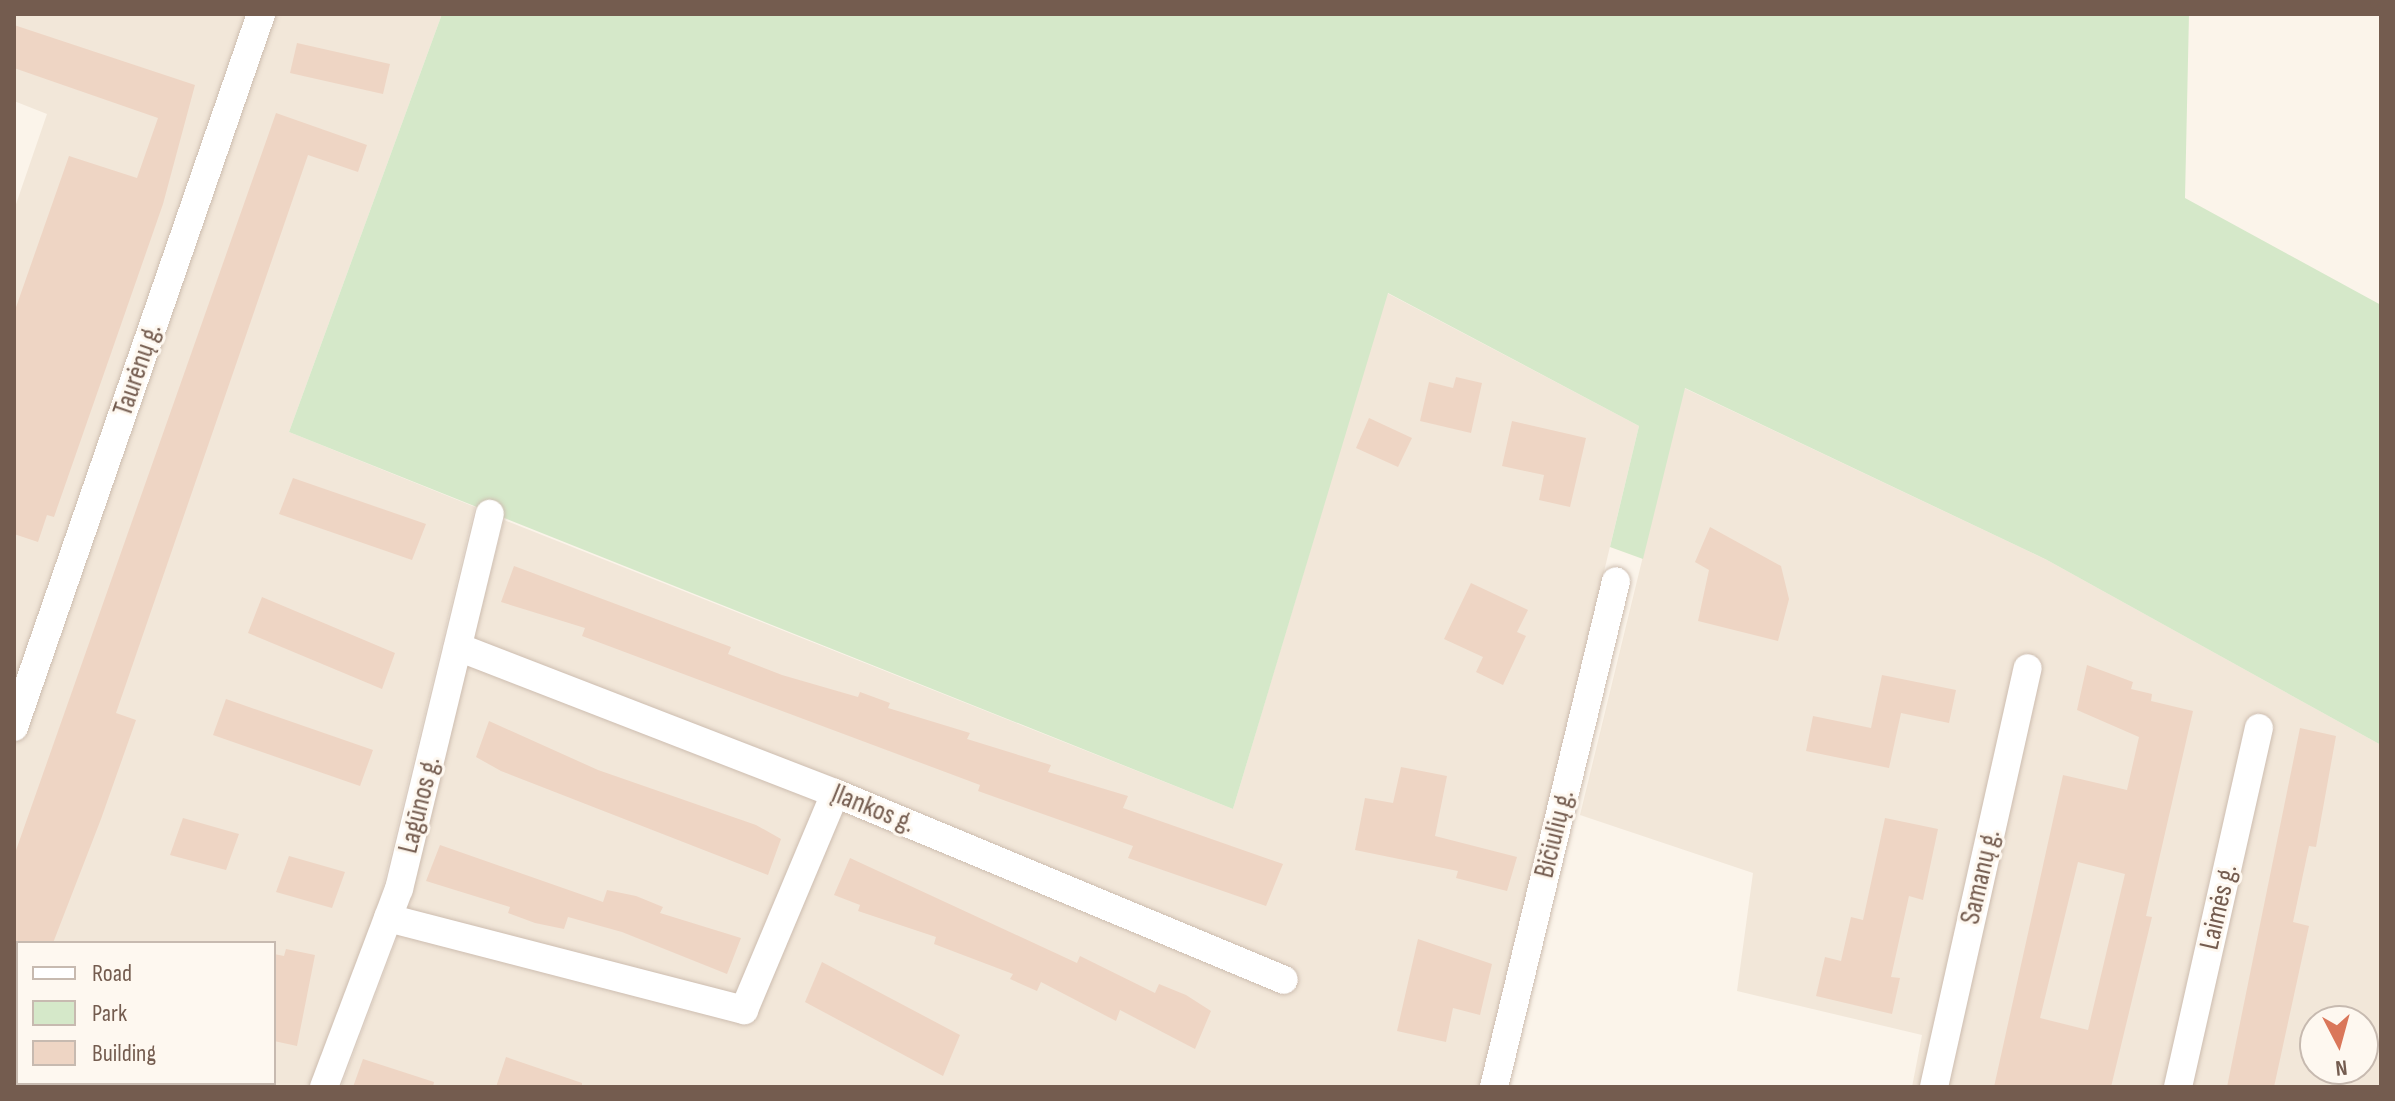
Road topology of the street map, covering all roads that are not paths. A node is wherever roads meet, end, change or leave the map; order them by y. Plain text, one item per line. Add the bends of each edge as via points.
1 (261, 14) edge
2 (490, 514) dead end
3 (1616, 581) dead end
4 (458, 647) junction
5 (2028, 668) dead end
6 (14, 727) edge
7 (2259, 728) dead end
8 (835, 793) junction
9 (388, 918) junction
10 (1284, 980) dead end
11 (324, 1087) edge
12 (1494, 1087) edge
13 (1934, 1087) edge
14 (2178, 1087) edge

1 - 6 street, Taurėnų g.
2 - 4 street, Lagūnos g.
3 - 12 street, Bičiulių g.
4 - 8 street, Įlankos g.
4 - 9 street, Lagūnos g.
5 - 13 street, Samanų g.
7 - 14 street, Laimės g.
8 - 9 street via 744,1010
8 - 10 street, Įlankos g.
9 - 11 street, Lagūnos g.

